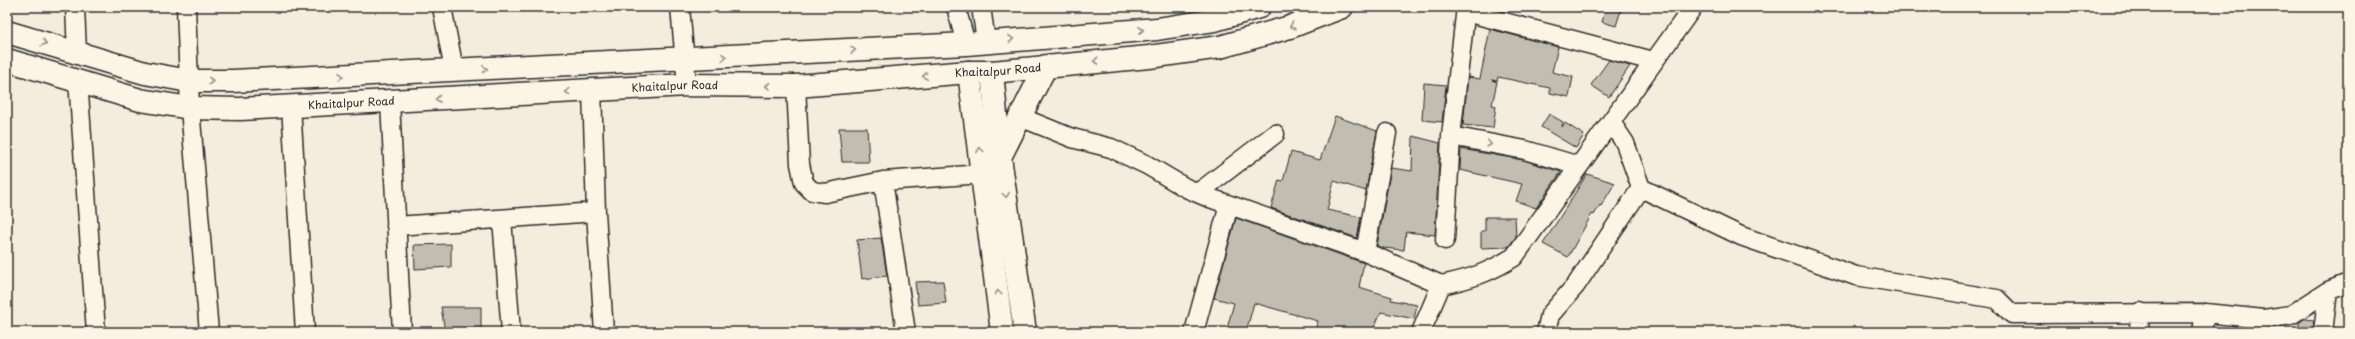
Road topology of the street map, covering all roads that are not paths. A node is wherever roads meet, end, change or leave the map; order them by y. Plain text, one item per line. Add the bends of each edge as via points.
1 (75, 7) edge
2 (186, 7) edge
3 (442, 7) edge
4 (680, 7) edge
5 (956, 7) edge
6 (981, 7) edge
7 (1258, 7) edge
8 (1342, 7) edge
9 (1693, 7) edge
10 (1466, 10) edge
11 (7, 32) edge
12 (976, 43) junction
13 (77, 53) junction
14 (685, 59) junction
15 (7, 60) edge
16 (1653, 61) junction
17 (1046, 66) junction
18 (454, 70) junction
19 (969, 72) junction
20 (992, 72) junction
21 (78, 80) junction
22 (189, 81) junction
23 (687, 85) junction
24 (796, 86) junction
25 (592, 90) junction
26 (390, 102) junction
27 (292, 106) junction
28 (190, 108) junction
29 (1020, 117) junction
30 (1611, 122) junction
31 (1387, 133) dead end
32 (1275, 134) dead end
33 (1451, 136) junction
34 (1000, 156) junction
35 (1579, 166) junction
36 (983, 174) junction
37 (883, 181) junction
38 (1641, 188) junction
39 (1198, 193) junction
40 (1230, 205) junction
41 (596, 212) junction
42 (502, 219) junction
43 (396, 226) junction
44 (1445, 240) dead end
45 (1365, 252) junction
46 (2348, 283) edge
47 (1441, 285) junction
48 (2328, 291) junction
49 (2140, 312) junction
50 (2205, 313) junction
51 (2263, 326) edge
52 (96, 332) edge
53 (208, 332) edge
54 (305, 332) edge
55 (402, 332) edge
56 (511, 332) edge
57 (604, 332) edge
58 (906, 332) edge
59 (1002, 332) edge
60 (1025, 332) edge
61 (1194, 332) edge
62 (1422, 332) edge
63 (1546, 332) edge
64 (2139, 332) edge
65 (2202, 332) edge
66 (2323, 332) edge

1 - 13 street
2 - 22 street
3 - 18 street
4 - 14 street
5 - 12 street
6 - 12 street
12 -> 7 street via 1157,29 1216,20
8 -> 17 street, Khaitalpur Road via 1290,27 1220,47 1149,57
9 - 16 street
10 - 16 street
10 - 33 street
11 -> 13 street
14 -> 12 street
13 - 22 street via 145,73
18 -> 14 street
14 - 23 street
15 - 21 street, Khaitalpur Road
16 - 30 street
17 - 20 street, Khaitalpur Road
17 - 29 street
22 -> 18 street
19 - 20 street, Khaitalpur Road
19 -> 24 street, Khaitalpur Road
36 -> 19 street
20 - 34 street
21 - 28 street, Khaitalpur Road via 140,100
21 - 52 street
22 - 28 street
24 -> 23 street, Khaitalpur Road
23 - 25 street, Khaitalpur Road
24 - 37 street via 800,164 804,183 812,191 825,193
25 -> 26 street, Khaitalpur Road
25 - 41 street
26 - 27 street, Khaitalpur Road
26 - 43 street
27 - 28 street, Khaitalpur Road via 240,110
27 - 54 street
28 - 53 street
29 - 34 street
29 - 39 street via 1072,138 1111,148
30 - 35 street
30 - 38 street via 1625,143
31 - 45 street
32 - 39 street
33 -> 35 street via 1525,150
33 - 44 street
34 -> 60 street
35 - 47 street via 1514,257 1472,279
36 - 37 street
59 -> 36 street
37 - 58 street
38 - 49 street via 1741,236 1856,276 1997,298 2012,314
38 - 63 street via 1576,285 1550,315
39 - 40 street
40 - 45 street
40 - 61 street
41 - 42 street
41 - 57 street
42 - 43 street
42 - 56 street
43 - 55 street
45 - 47 street
46 - 48 street
47 - 62 street
48 - 51 street via 2291,315
48 - 66 street
49 - 50 street
49 - 64 street
50 - 51 street
50 - 65 street

